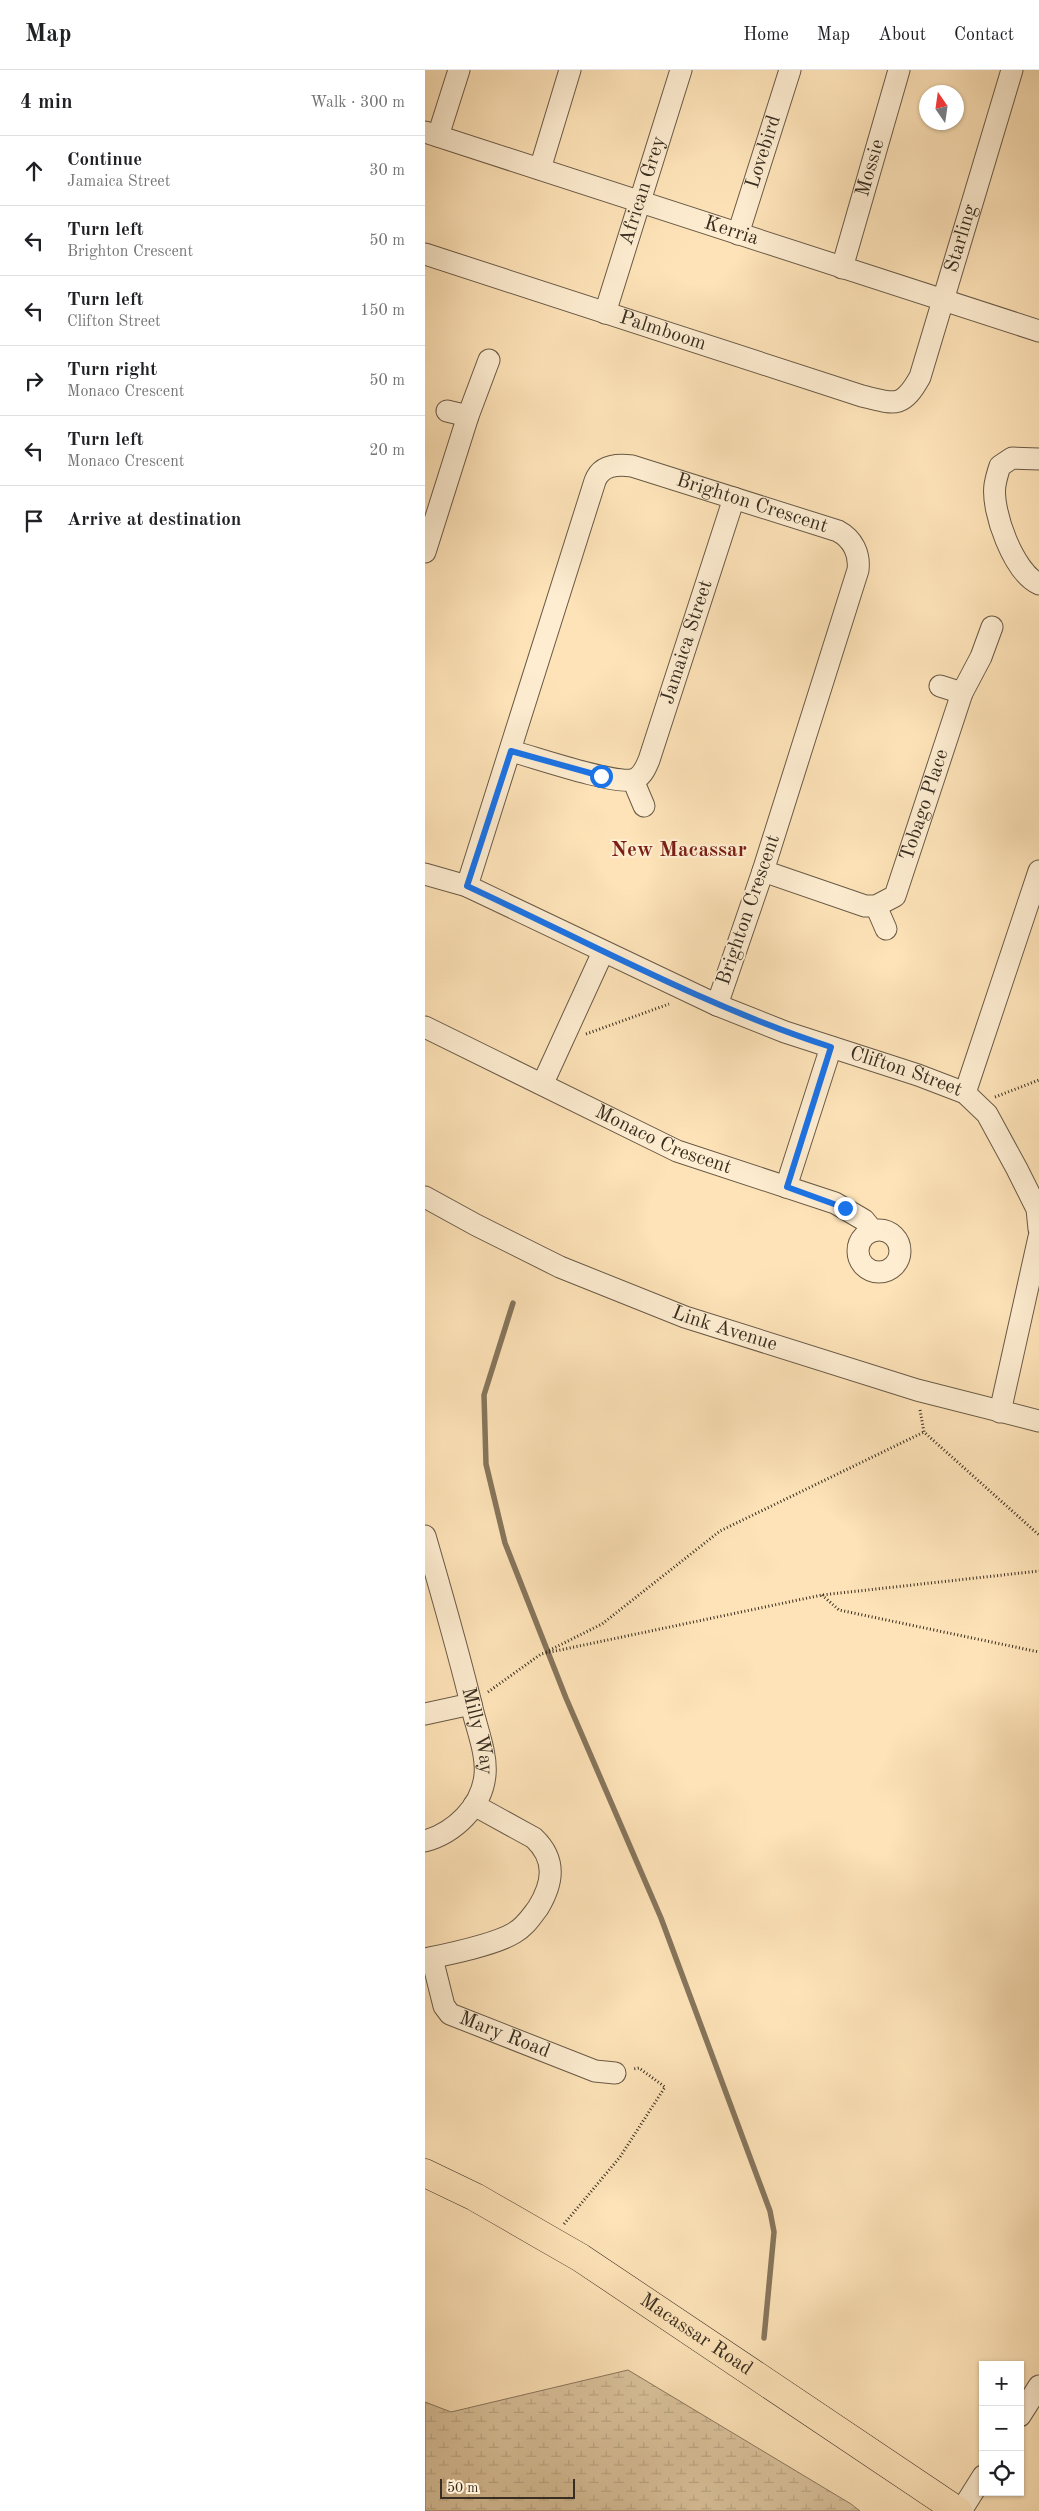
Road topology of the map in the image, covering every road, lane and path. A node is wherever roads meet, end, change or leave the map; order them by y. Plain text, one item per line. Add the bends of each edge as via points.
1 (459, 70) edge
2 (570, 70) edge
3 (681, 70) edge
4 (790, 70) edge
5 (899, 70) edge
6 (1012, 70) edge
7 (431, 134) edge
8 (539, 169) junction
9 (642, 203) junction
10 (738, 234) junction
11 (425, 254) edge
12 (842, 268) junction
13 (943, 300) junction
14 (605, 313) junction
15 (1039, 331) edge
16 (489, 360) dead end
17 (901, 401) joint
18 (1039, 459) edge
19 (734, 498) junction
20 (425, 552) edge
21 (1039, 584) edge
22 (992, 627) dead end
23 (940, 686) dead end
24 (962, 693) junction
25 (511, 751) junction
26 (633, 780) junction
27 (644, 806) dead end
28 (763, 871) junction
29 (425, 874) edge
30 (1038, 878) edge
31 (467, 886) junction
32 (876, 906) junction
33 (886, 929) dead end
34 (603, 952) junction
35 (693, 995) junction
36 (717, 1005) junction
37 (425, 1027) edge
38 (561, 1044) junction
39 (831, 1047) junction
40 (1039, 1080) edge
41 (543, 1083) junction
42 (971, 1098) junction
43 (787, 1187) junction
44 (425, 1197) edge
45 (1039, 1229) edge
46 (873, 1231) dead end
47 (1039, 1237) edge
48 (1034, 1283) edge
49 (917, 1390) junction
50 (1000, 1412) junction
51 (1039, 1421) edge
52 (924, 1432) junction
53 (1039, 1535) edge
54 (425, 1536) edge
55 (1039, 1571) edge
56 (432, 1589) edge
57 (821, 1595) junction
58 (1039, 1652) edge
59 (541, 1654) junction
60 (471, 1704) junction
61 (425, 1714) edge
62 (474, 1805) junction
63 (425, 1841) edge
64 (429, 1959) edge
65 (615, 2073) joint
66 (425, 2174) edge
67 (551, 2239) junction
68 (1039, 2386) edge
69 (1024, 2410) edge
70 (979, 2482) edge
71 (959, 2511) edge

1 - 7 street
2 - 8 street
3 - 9 street, African Grey
4 - 10 street, Lovebird
5 - 12 street, Mossie
6 - 13 street, Starling
7 - 8 street, Kerria
8 - 9 street, Kerria
9 - 10 street, Kerria
9 - 14 street, African Grey
10 - 12 street, Kerria
11 - 14 street, Palmboom
12 - 13 street, Kerria
13 - 15 street, Kerria
13 - 17 street, Starling via 921,377 910,396
14 - 17 street, Palmboom via 862,396 893,403
16 - 20 street via 458,413
18 - 21 street via 1012,458 1000,466 995,486 1009,550 1020,569
19 - 25 street, Brighton Crescent via 632,466 612,466 597,476
19 - 26 street, Jamaica Street via 649,760 640,776
19 - 28 street, Brighton Crescent via 838,531 853,544 859,562
22 - 24 street, Tobago Place
23 - 24 street
24 - 32 street, Tobago Place via 900,888 895,896
25 - 26 street via 601,776
25 - 31 street, Brighton Crescent
26 - 27 street
28 - 32 street via 853,903
28 - 36 street, Brighton Crescent
29 - 31 street, Clifton Street
30 - 42 street
31 - 34 street, Clifton Street
32 - 33 street
34 - 35 street, Clifton Street
34 - 38 street
35 - 36 street, Clifton Street
35 - 38 path
36 - 39 street, Clifton Street
37 - 41 street, Monaco Crescent
38 - 41 street
39 - 42 street, Clifton Street via 918,1075
39 - 43 street
40 - 42 path
41 - 43 street, Monaco Crescent via 677,1151
42 - 45 street, Clifton Street via 987,1114 1033,1198
43 - 46 street, Monaco Crescent via 835,1203 864,1220
44 - 49 street, Link Avenue via 560,1267 637,1299
47 - 48 street
48 - 50 street
49 - 50 street, Link Avenue
49 - 52 path
50 - 51 street, Link Avenue
52 - 53 path
52 - 59 path via 720,1531 602,1624
54 - 56 street, Milly Way
55 - 57 path
56 - 60 street, Milly Way
57 - 58 path via 839,1610
57 - 59 path
59 - 60 path
60 - 61 street
60 - 62 street, Milly Way via 485,1766 482,1789
62 - 63 street via 448,1832
62 - 64 street, Milly Way via 534,1838 549,1858 551,1882 530,1919 516,1933
64 - 65 street, Mary Road via 444,2006 450,2014 595,2071
65 - 67 path via 639,2068 665,2087 620,2158
66 - 67 main road, Macassar Road
67 - 71 main road, Macassar Road
68 - 69 street
70 - 71 street

